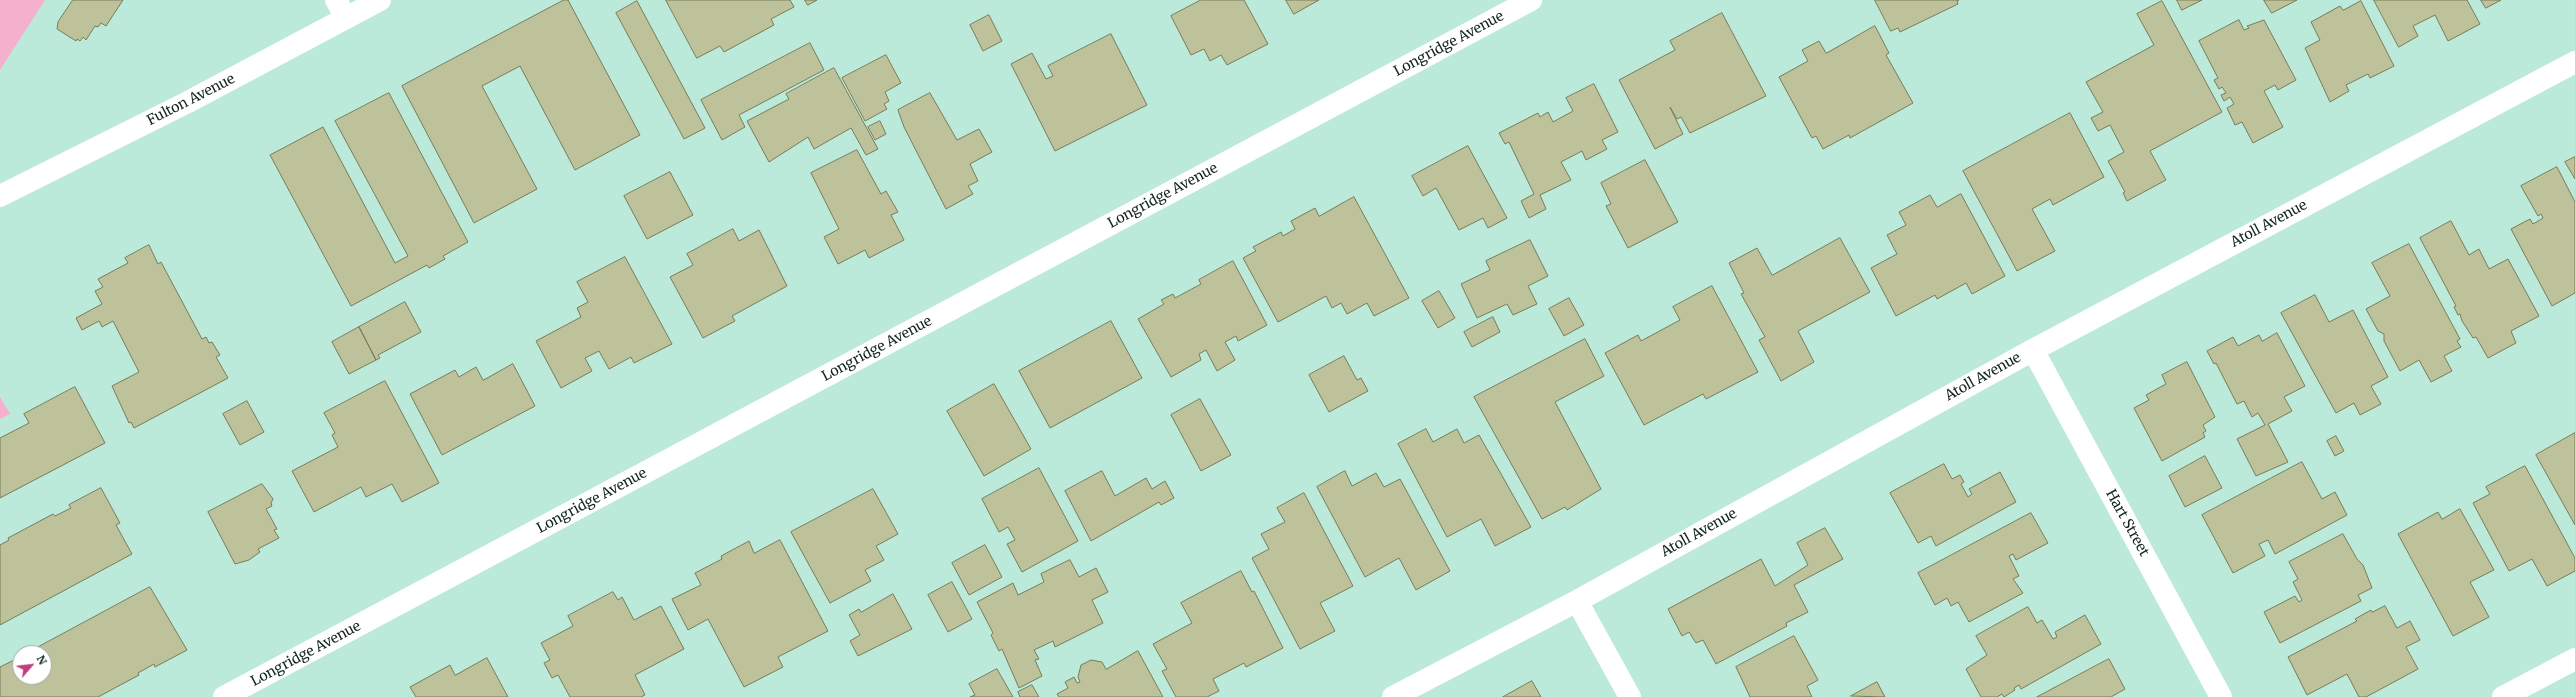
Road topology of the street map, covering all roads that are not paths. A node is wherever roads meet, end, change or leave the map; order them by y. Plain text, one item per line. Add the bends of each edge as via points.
1 (380, 0) edge
2 (1531, 0) edge
3 (341, 9) edge
4 (2575, 62) edge
5 (0, 196) edge
6 (2033, 350) junction
7 (1577, 600) junction
8 (2575, 658) edge
9 (224, 697) edge
10 (1393, 697) edge
11 (1630, 697) edge
12 (2221, 697) edge
13 (2503, 697) edge

1 - 3 street, Fulton Avenue
2 - 9 street, Longridge Avenue
3 - 5 street, Fulton Avenue via 188,102
4 - 6 street, Atoll Avenue
6 - 7 street, Atoll Avenue
6 - 12 street, Hart Street
7 - 10 street, Atoll Avenue
7 - 11 street
8 - 13 street

